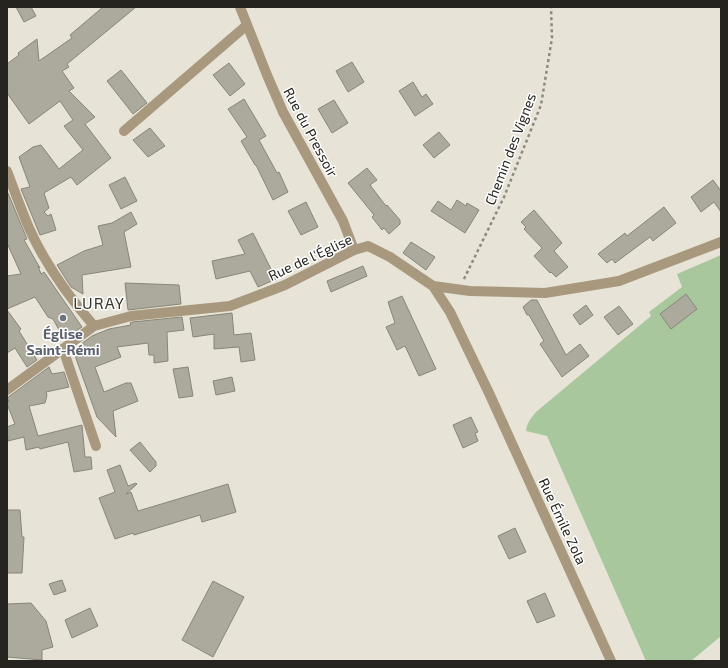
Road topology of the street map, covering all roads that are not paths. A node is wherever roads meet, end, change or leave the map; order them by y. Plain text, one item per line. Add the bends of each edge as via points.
1 (240, 7) edge
2 (247, 25) junction
3 (124, 131) dead end
4 (7, 171) edge
5 (721, 242) edge
6 (354, 250) junction
7 (433, 286) junction
8 (94, 326) junction
9 (63, 349) junction
10 (7, 390) edge
11 (489, 393) joint
12 (96, 446) dead end
13 (611, 661) edge

1 - 2 street, Rue du Pressoir
2 - 3 street
2 - 6 street, Rue du Pressoir via 283,112 343,221
4 - 8 street via 30,229 51,268
5 - 7 street via 619,281 545,293 470,291
6 - 7 street, Rue de l'Église via 368,246 390,257
6 - 8 street, Rue de l'Église via 285,286 230,306 131,316
7 - 11 street, Rue de l'Église via 452,317
8 - 9 street
9 - 10 street
9 - 12 street
11 - 13 street, Rue Émile Zola

